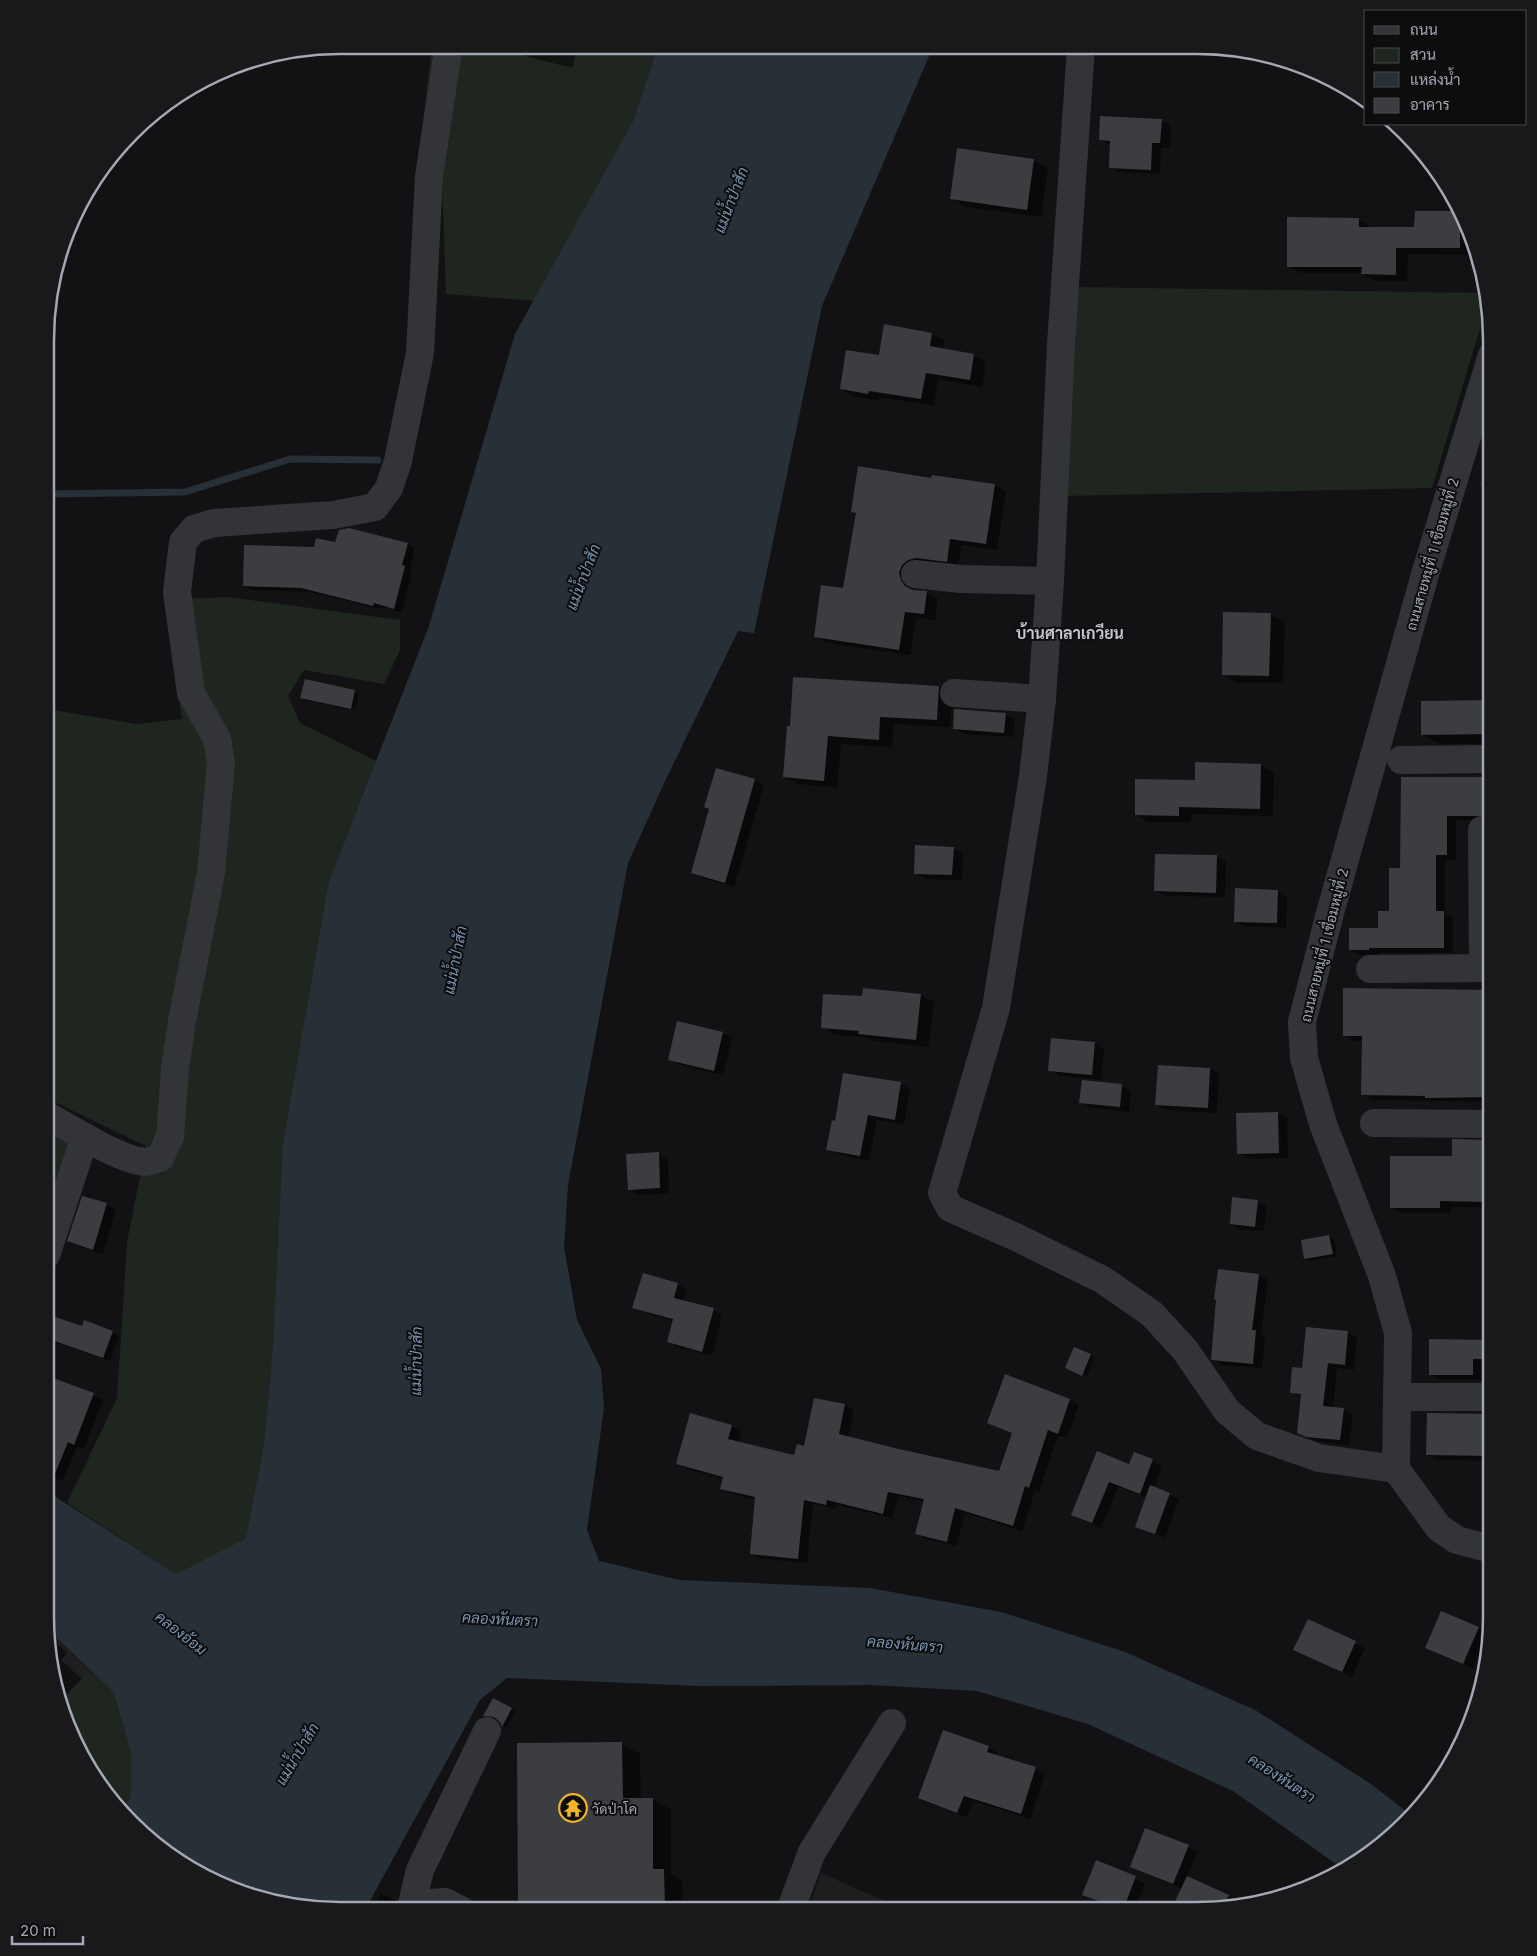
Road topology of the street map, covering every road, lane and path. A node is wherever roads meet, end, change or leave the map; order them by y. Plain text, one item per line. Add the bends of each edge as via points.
1 (448, 54) edge
2 (1081, 54) edge
3 (1483, 384) edge
4 (915, 574) dead end
5 (1050, 582) junction
6 (954, 693) dead end
7 (1042, 699) junction
8 (1483, 759) edge
9 (1402, 760) dead end
10 (1482, 830) dead end
11 (1483, 858) edge
12 (1483, 968) edge
13 (1370, 969) dead end
14 (54, 1120) edge
15 (1374, 1123) dead end
16 (1483, 1124) edge
17 (85, 1137) junction
18 (54, 1231) edge
19 (1398, 1397) junction
20 (1483, 1397) edge
21 (1396, 1469) junction
22 (1483, 1547) edge
23 (892, 1723) dead end
24 (487, 1731) dead end
25 (412, 1902) edge
26 (793, 1902) edge

1 - 17 street via 429,176 420,353 398,460 389,488 375,507 333,516 214,523 194,529 183,542 177,592 191,693 217,739 221,763 211,873 182,1021 170,1137 160,1158 147,1162 130,1159
2 - 5 street via 1061,344
3 - 19 street, ถนนสายหมู่ที่ 1 เชื่อมหมู่ที่ 2 via 1426,571 1302,1022 1304,1058 1323,1124 1382,1276 1398,1333
4 - 5 street
5 - 7 street
6 - 7 street
7 - 21 street via 996,1008 942,1194 950,1208 1103,1280 1152,1314 1185,1350 1227,1411 1257,1436 1319,1458
8 - 9 street
10 - 11 street
12 - 13 street
14 - 17 street
15 - 16 street
17 - 18 street
19 - 20 street
19 - 21 street, ถนนสายหมู่ที่ 1 เชื่อมหมู่ที่ 2
21 - 22 street via 1439,1528 1457,1540
23 - 26 street via 812,1852
24 - 25 street via 420,1870

